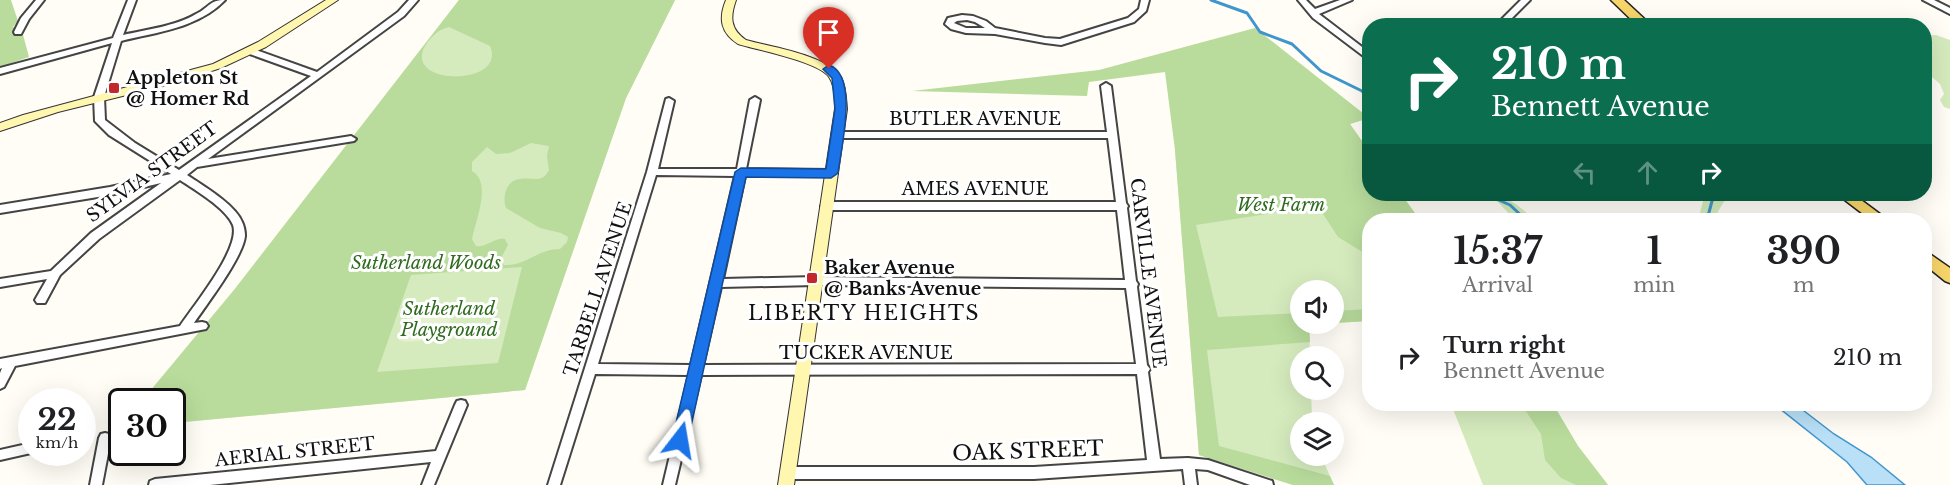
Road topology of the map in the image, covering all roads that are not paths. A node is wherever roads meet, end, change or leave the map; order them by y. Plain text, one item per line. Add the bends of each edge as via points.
1 (40, 0) edge
2 (132, 0) edge
3 (221, 0) edge
4 (333, 0) edge
5 (414, 0) edge
6 (732, 0) edge
7 (1144, 0) edge
8 (1302, 0) edge
9 (1348, 0) edge
10 (1526, 0) edge
11 (1617, 0) edge
12 (1927, 0) edge
13 (1950, 11) edge
14 (1313, 13) junction
15 (1507, 18) edge
16 (1637, 18) edge
17 (992, 30) dead end
18 (18, 32) dead end
19 (119, 39) junction
20 (250, 51) junction
21 (1362, 52) edge
22 (0, 71) edge
23 (318, 75) junction
24 (1106, 86) dead end
25 (99, 97) junction
26 (755, 100) dead end
27 (669, 101) dead end
28 (0, 127) edge
29 (837, 135) junction
30 (1112, 135) junction
31 (351, 139) dead end
32 (195, 165) junction
33 (652, 172) junction
34 (741, 172) junction
35 (831, 173) junction
36 (180, 175) junction
37 (1854, 201) edge
38 (826, 206) junction
39 (1123, 206) junction
40 (0, 209) edge
41 (1871, 213) edge
42 (1932, 262) edge
43 (56, 274) junction
44 (1950, 277) edge
45 (816, 281) junction
46 (0, 283) edge
47 (717, 283) junction
48 (1133, 284) junction
49 (42, 300) dead end
50 (202, 326) dead end
51 (183, 330) junction
52 (6, 363) edge
53 (589, 369) junction
54 (1144, 369) junction
55 (697, 370) junction
56 (803, 371) junction
57 (0, 384) edge
58 (461, 405) dead end
59 (105, 438) dead end
60 (18, 451) edge
61 (0, 455) edge
62 (439, 456) junction
63 (1188, 463) junction
64 (1154, 464) junction
65 (787, 479) edge
66 (96, 485) edge
67 (155, 485) edge
68 (428, 485) edge
69 (554, 485) edge
70 (669, 485) edge
71 (1191, 485) edge
72 (1266, 485) edge

1 - 18 street
2 - 19 street
3 - 19 street via 186,22
4 - 20 street
5 - 23 street, SYLVIA STREET via 401,14
6 - 29 street via 726,13 732,37 803,58 838,77 841,109
7 - 17 street via 1141,13 1131,20 1075,40 1049,42
8 - 14 street
9 - 14 street
10 - 15 street
11 - 16 main road
12 - 13 street
14 - 21 street
19 - 22 street
19 - 25 street
20 - 23 street
20 - 25 street via 204,70
23 - 32 street, SYLVIA STREET
24 - 30 street, CARVILLE AVENUE
25 - 28 street
25 - 36 street via 103,124
26 - 34 street
27 - 33 street, TARBELL AVENUE
29 - 30 street, BUTLER AVENUE
29 - 35 street
30 - 39 street, CARVILLE AVENUE
31 - 32 street
32 - 36 street, SYLVIA STREET
33 - 34 street
33 - 53 street, TARBELL AVENUE
34 - 35 street
34 - 47 street
35 - 38 street
36 - 40 street
36 - 43 street, SYLVIA STREET via 95,236
36 - 51 street via 221,203 240,224 241,232 226,265
37 - 41 main road
38 - 39 street, AMES AVENUE
38 - 45 street
39 - 48 street, CARVILLE AVENUE
42 - 44 main road
43 - 46 street
43 - 49 street, SYLVIA STREET
45 - 47 street
45 - 48 street
45 - 56 street
47 - 55 street
48 - 54 street, CARVILLE AVENUE
50 - 51 street
51 - 52 street
52 - 57 street
53 - 55 street, TUCKER AVENUE
53 - 69 street, TARBELL AVENUE
54 - 56 street, TUCKER AVENUE
54 - 64 street, CARVILLE AVENUE
55 - 56 street, TUCKER AVENUE
55 - 70 street
56 - 65 street
58 - 62 street
59 - 66 street
60 - 61 street
62 - 67 street, AERIAL STREET
62 - 68 street
63 - 64 street, OAK STREET
63 - 71 street
63 - 72 street, OAK STREET via 1208,465
64 - 65 street, OAK STREET via 1025,474

